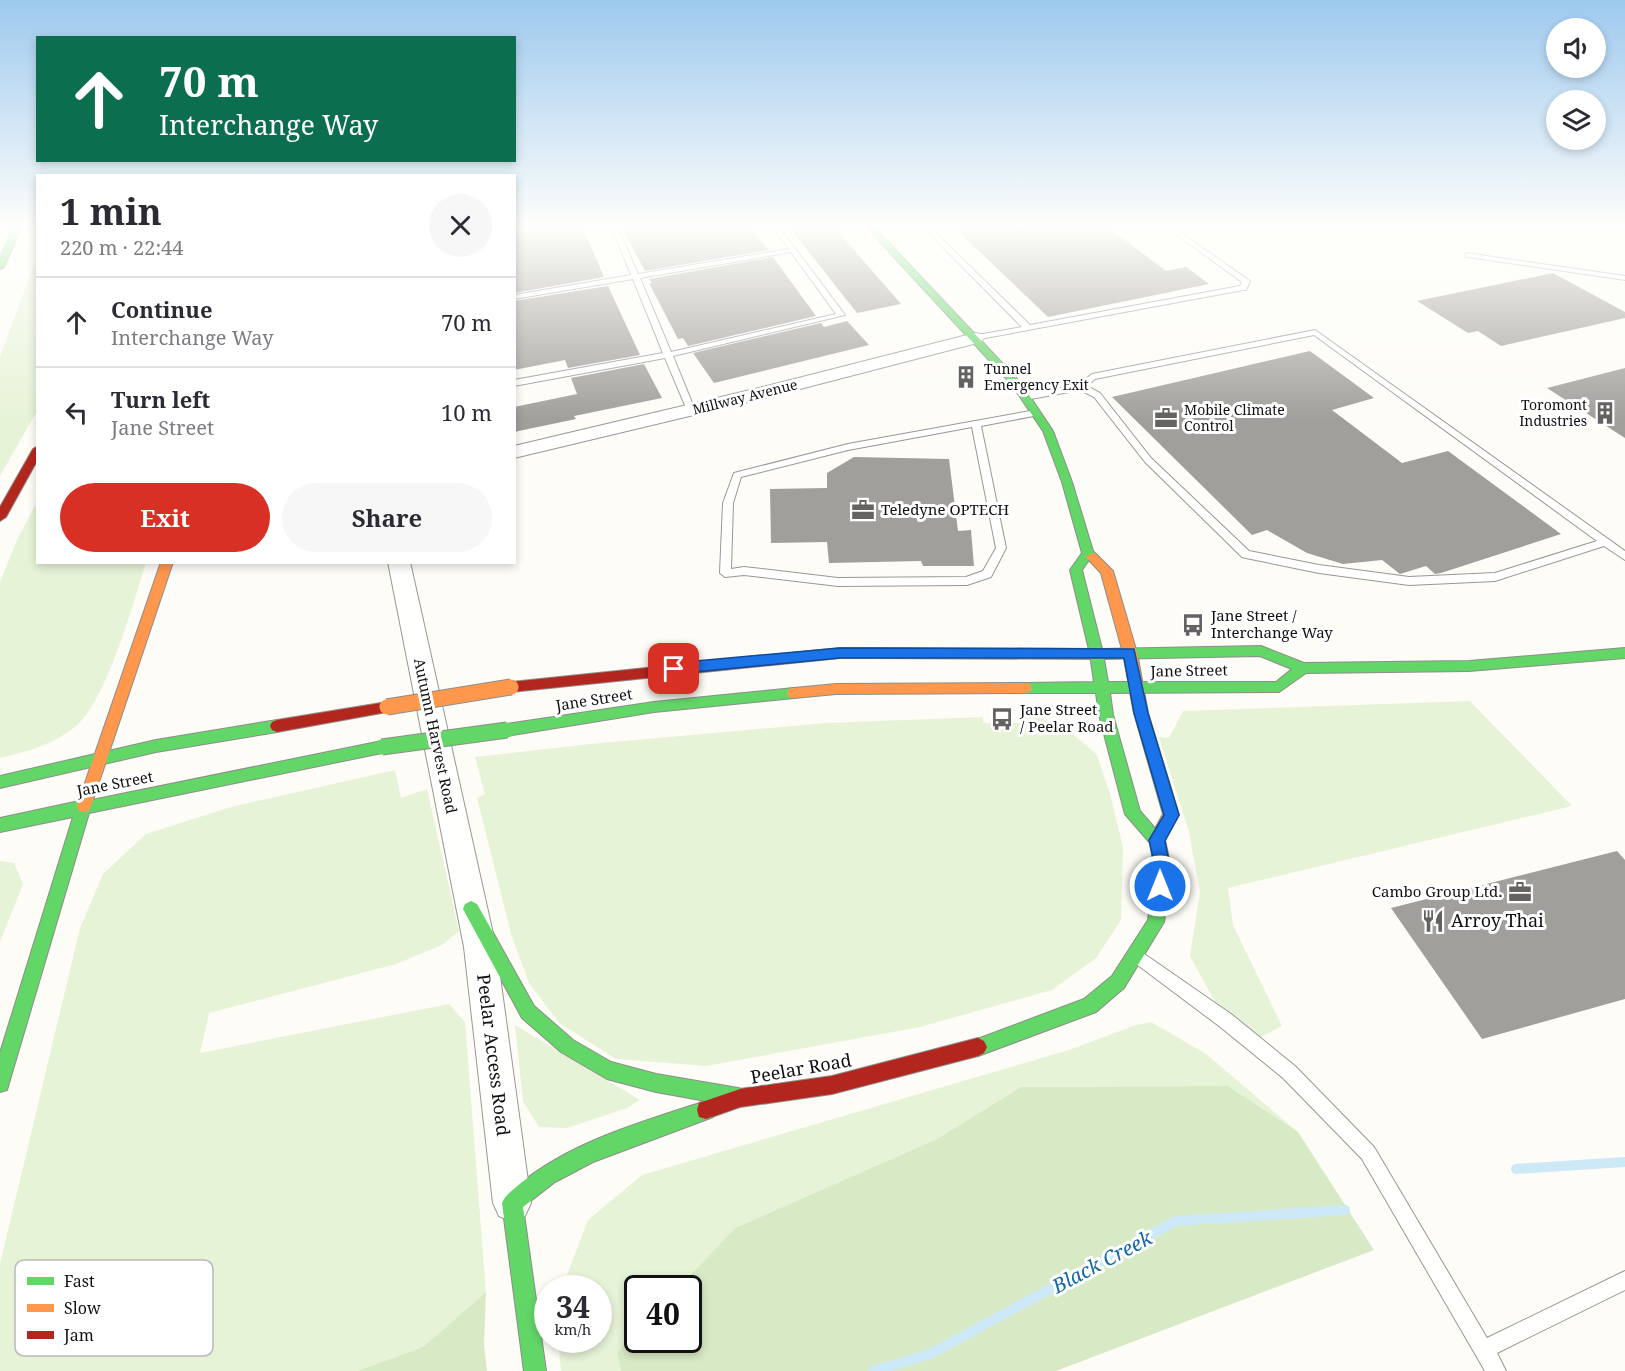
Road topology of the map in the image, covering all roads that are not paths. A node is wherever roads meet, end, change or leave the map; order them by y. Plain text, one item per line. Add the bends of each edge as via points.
1 (543, 292) edge
2 (642, 292) edge
3 (824, 292) edge
4 (931, 292) edge
5 (992, 292) edge
6 (1221, 292) edge
7 (516, 297) edge
8 (1027, 327) junction
9 (975, 338) junction
10 (668, 355) junction
11 (516, 383) edge
12 (1081, 387) junction
13 (1025, 397) junction
14 (691, 410) junction
15 (1036, 413) junction
16 (976, 423) junction
17 (516, 452) edge
18 (36, 453) edge
19 (0, 518) edge
20 (1605, 542) junction
21 (1088, 553) junction
22 (1625, 556) edge
23 (166, 564) edge
24 (399, 564) edge
25 (1130, 653) junction
26 (1625, 653) edge
27 (1097, 654) junction
28 (1303, 668) junction
29 (1136, 688) junction
30 (1103, 689) junction
31 (98, 759) junction
32 (0, 782) edge
33 (84, 807) junction
34 (0, 825) edge
35 (1157, 840) junction
36 (471, 909) junction
37 (1136, 956) junction
38 (0, 1083) edge
39 (740, 1098) junction
40 (512, 1203) junction
41 (1625, 1280) edge
42 (1485, 1349) junction
43 (535, 1371) edge
44 (1496, 1371) edge

1 - 7 lane
2 - 10 lane
3 - 10 lane via 841,315
4 - 9 main road
5 - 8 lane
6 - 8 lane
8 - 9 lane
9 - 13 main road
9 - 14 street, Millway Avenue
10 - 11 lane
10 - 14 lane
12 - 13 lane
12 - 20 lane via 1092,377 1315,332
12 - 20 lane via 1097,396 1148,460 1246,554 1409,581 1495,577
13 - 15 main road
14 - 17 street, Millway Avenue
15 - 16 lane
15 - 21 main road via 1048,431 1067,482
16 - 16 lane via 782,461 737,476 728,503 725,573 744,571 838,582 967,581 987,574 1001,549
18 - 19 main road
20 - 22 lane
21 - 25 main road via 1107,571
21 - 27 main road via 1076,570
23 - 31 main road
24 - 36 street, Autumn Harvest Road
25 - 27 main road, Jane Street
25 - 28 main road, Jane Street via 1261,651
25 - 29 main road
26 - 28 main road, Jane Street via 1469,666
27 - 30 main road
27 - 31 main road, Jane Street, bridge via 840,653 650,671 511,687
28 - 29 main road, Jane Street via 1279,687
29 - 30 main road, Jane Street
29 - 35 main road via 1171,815
30 - 33 main road, Jane Street, bridge via 836,689 654,708 382,747
30 - 35 main road via 1106,715 1133,814
31 - 32 main road, Jane Street
31 - 33 main road
33 - 34 main road, Jane Street
33 - 38 main road
35 - 37 main road, Peelar Road via 1162,868 1156,922
36 - 39 main road via 528,1012 567,1046 607,1070
36 - 40 street, Peelar Access Road via 480,947
37 - 39 main road, Peelar Road via 1118,982 1089,1006 973,1049 832,1085
37 - 42 lane via 1289,1072 1368,1153
39 - 40 main road, Peelar Road via 579,1158 546,1176
40 - 43 main road
41 - 42 lane
42 - 44 lane

